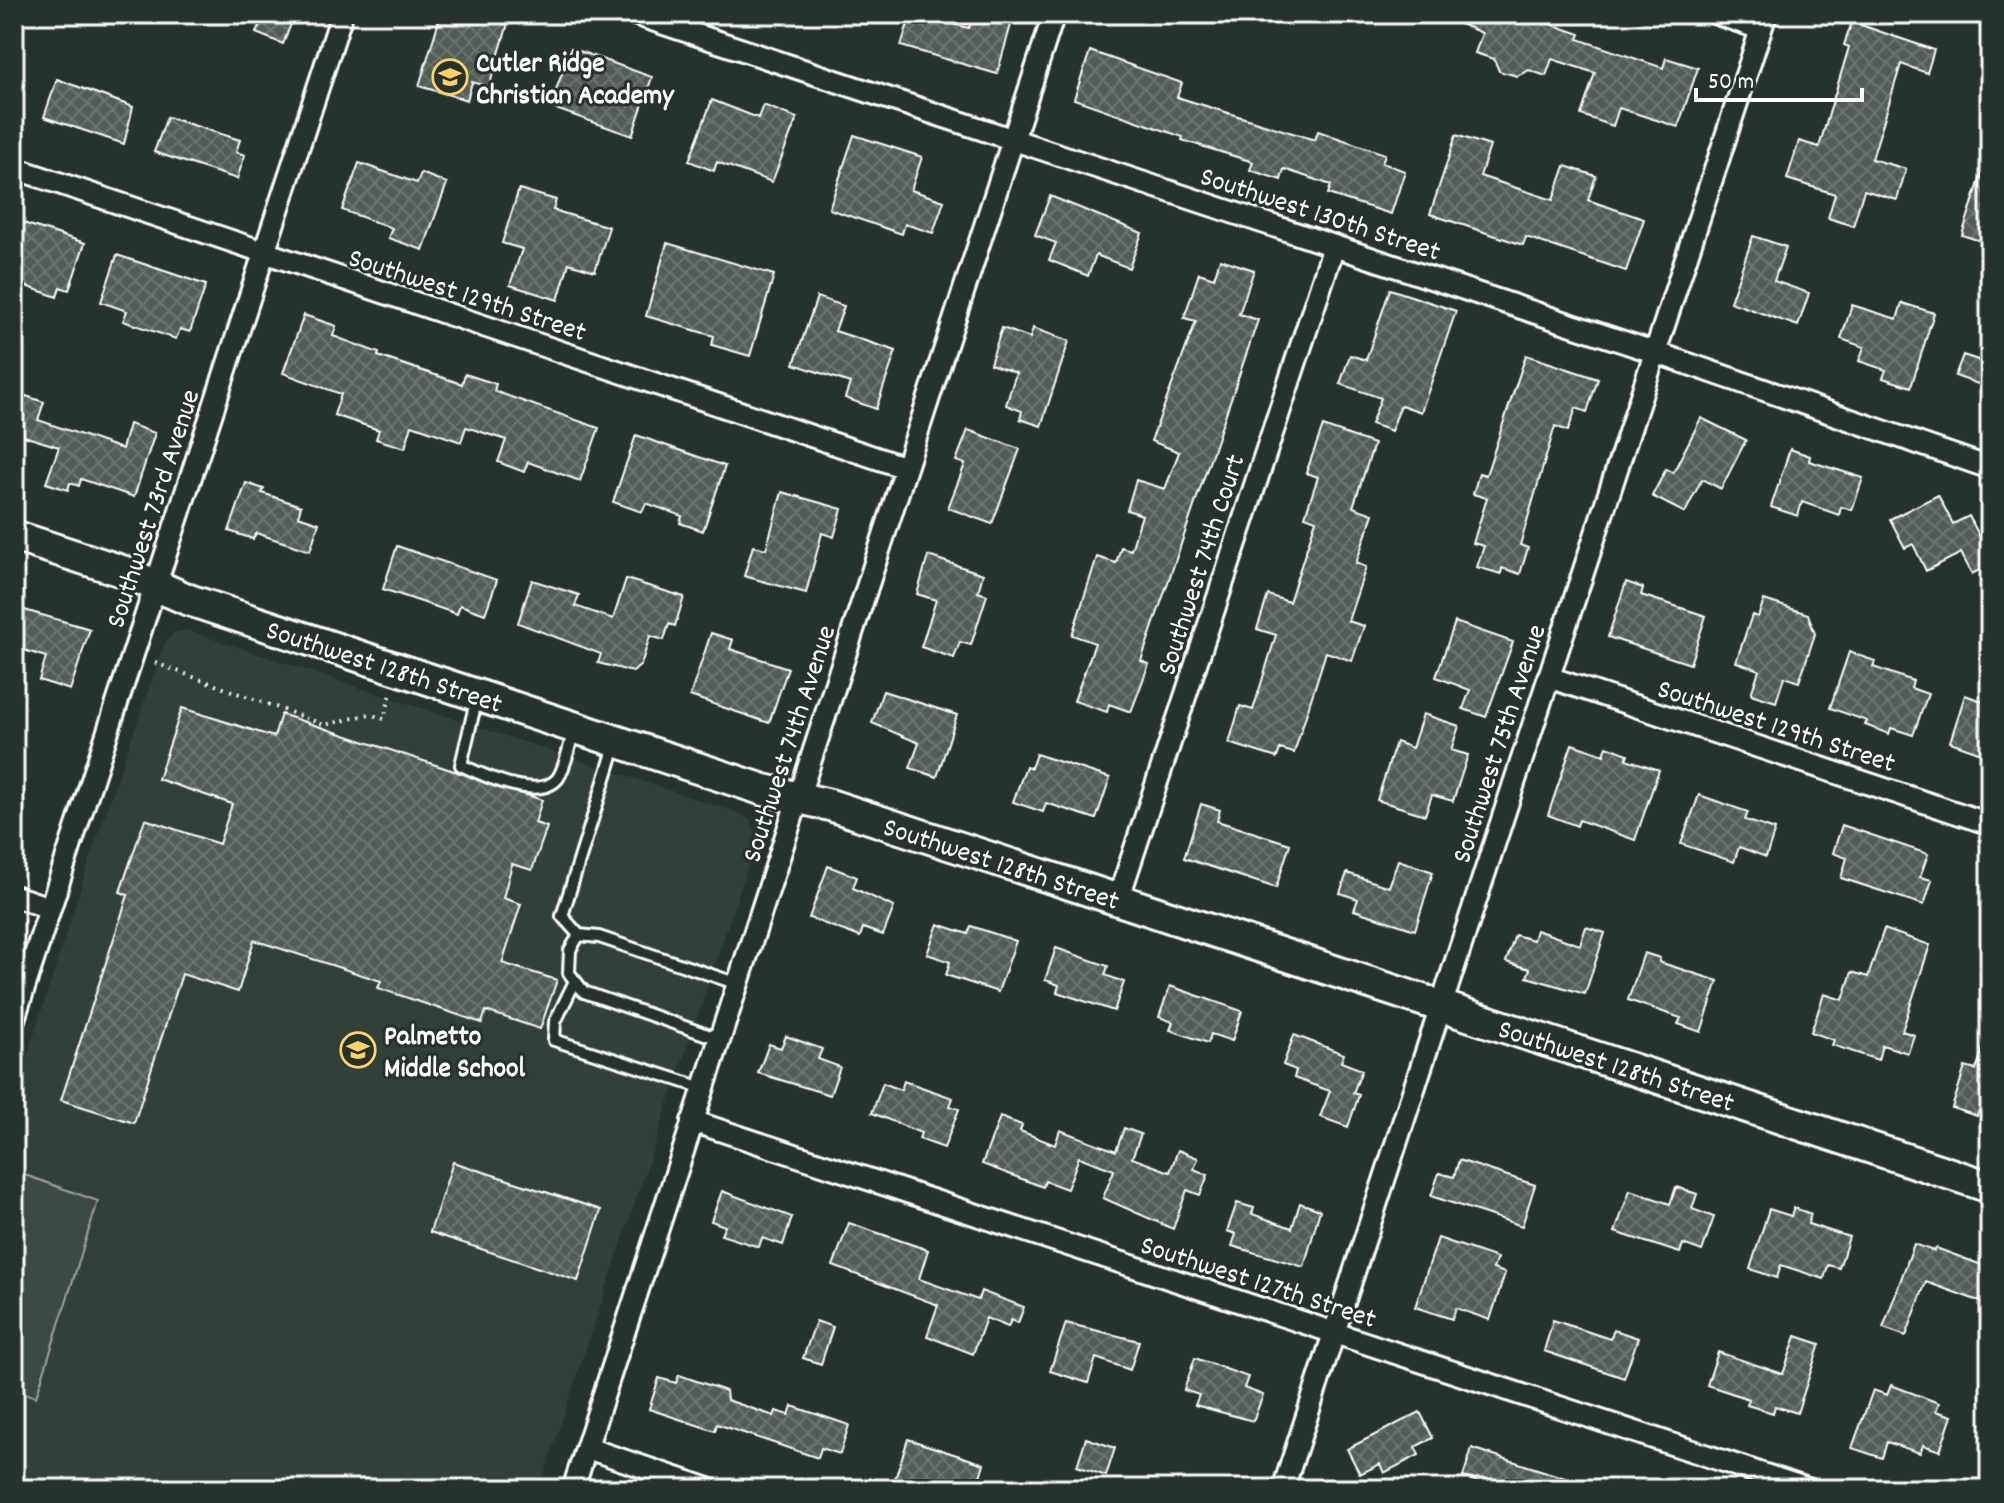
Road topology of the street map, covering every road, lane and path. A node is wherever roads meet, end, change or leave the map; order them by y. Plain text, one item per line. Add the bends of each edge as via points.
1 (342, 14) edge
2 (634, 14) edge
3 (1054, 14) edge
4 (1717, 14) edge
5 (1763, 21) edge
6 (1013, 140) junction
7 (14, 168) edge
8 (1334, 246) junction
9 (264, 252) junction
10 (1654, 352) junction
11 (906, 468) junction
12 (1990, 468) edge
13 (14, 536) edge
14 (155, 585) junction
15 (155, 663) dead end
16 (1548, 677) junction
17 (391, 692) dead end
18 (478, 695) junction
19 (575, 727) junction
20 (616, 741) junction
21 (797, 798) junction
22 (1990, 824) edge
23 (14, 896) edge
24 (1118, 900) junction
25 (50, 908) junction
26 (579, 935) junction
27 (575, 981) junction
28 (738, 984) junction
29 (1440, 1006) junction
30 (14, 1019) edge
31 (719, 1039) junction
32 (703, 1088) junction
33 (692, 1121) junction
34 (1990, 1187) edge
35 (1333, 1333) junction
36 (587, 1448) junction
37 (573, 1489) edge
38 (709, 1489) edge
39 (1283, 1489) edge
40 (1808, 1489) edge

1 - 9 street, Southwest 73rd Avenue
2 - 6 street, Southwest 130th Street
3 - 6 street, Southwest 74th Avenue
4 - 5 street
5 - 10 street, Southwest 75th Avenue
6 - 8 street, Southwest 130th Street
6 - 11 street, Southwest 74th Avenue
7 - 9 street, Southwest 129th Street
8 - 10 street, Southwest 130th Street
8 - 24 street, Southwest 74th Court
9 - 11 street, Southwest 129th Street
9 - 14 street, Southwest 73rd Avenue
10 - 12 street, Southwest 130th Street
10 - 16 street, Southwest 75th Avenue
11 - 21 street, Southwest 74th Avenue
13 - 14 street, Southwest 128th Street
14 - 18 street, Southwest 128th Street
14 - 25 street, Southwest 73rd Avenue
15 - 17 path via 325,725 370,714 384,719
16 - 22 street, Southwest 129th Street
16 - 29 street, Southwest 75th Avenue
18 - 19 street, Southwest 128th Street
18 - 19 lane via 461,765 522,788 547,786 558,778
19 - 20 street, Southwest 128th Street
20 - 21 street, Southwest 128th Street
20 - 26 lane via 562,916
21 - 24 street, Southwest 128th Street
21 - 28 street, Southwest 74th Avenue
23 - 25 street
24 - 29 street, Southwest 128th Street
25 - 30 street, Southwest 73rd Avenue
26 - 27 lane via 570,950 569,973
26 - 28 lane
27 - 31 lane via 584,992
27 - 32 lane via 555,1022 554,1040
28 - 31 street, Southwest 74th Avenue
29 - 34 street, Southwest 128th Street
29 - 35 street, Southwest 75th Avenue
31 - 32 street, Southwest 74th Avenue
32 - 33 street, Southwest 74th Avenue
33 - 35 street, Southwest 127th Street
33 - 36 street, Southwest 74th Avenue
35 - 39 street, Southwest 75th Avenue
35 - 40 street, Southwest 127th Street
36 - 37 street, Southwest 74th Avenue
36 - 38 street

